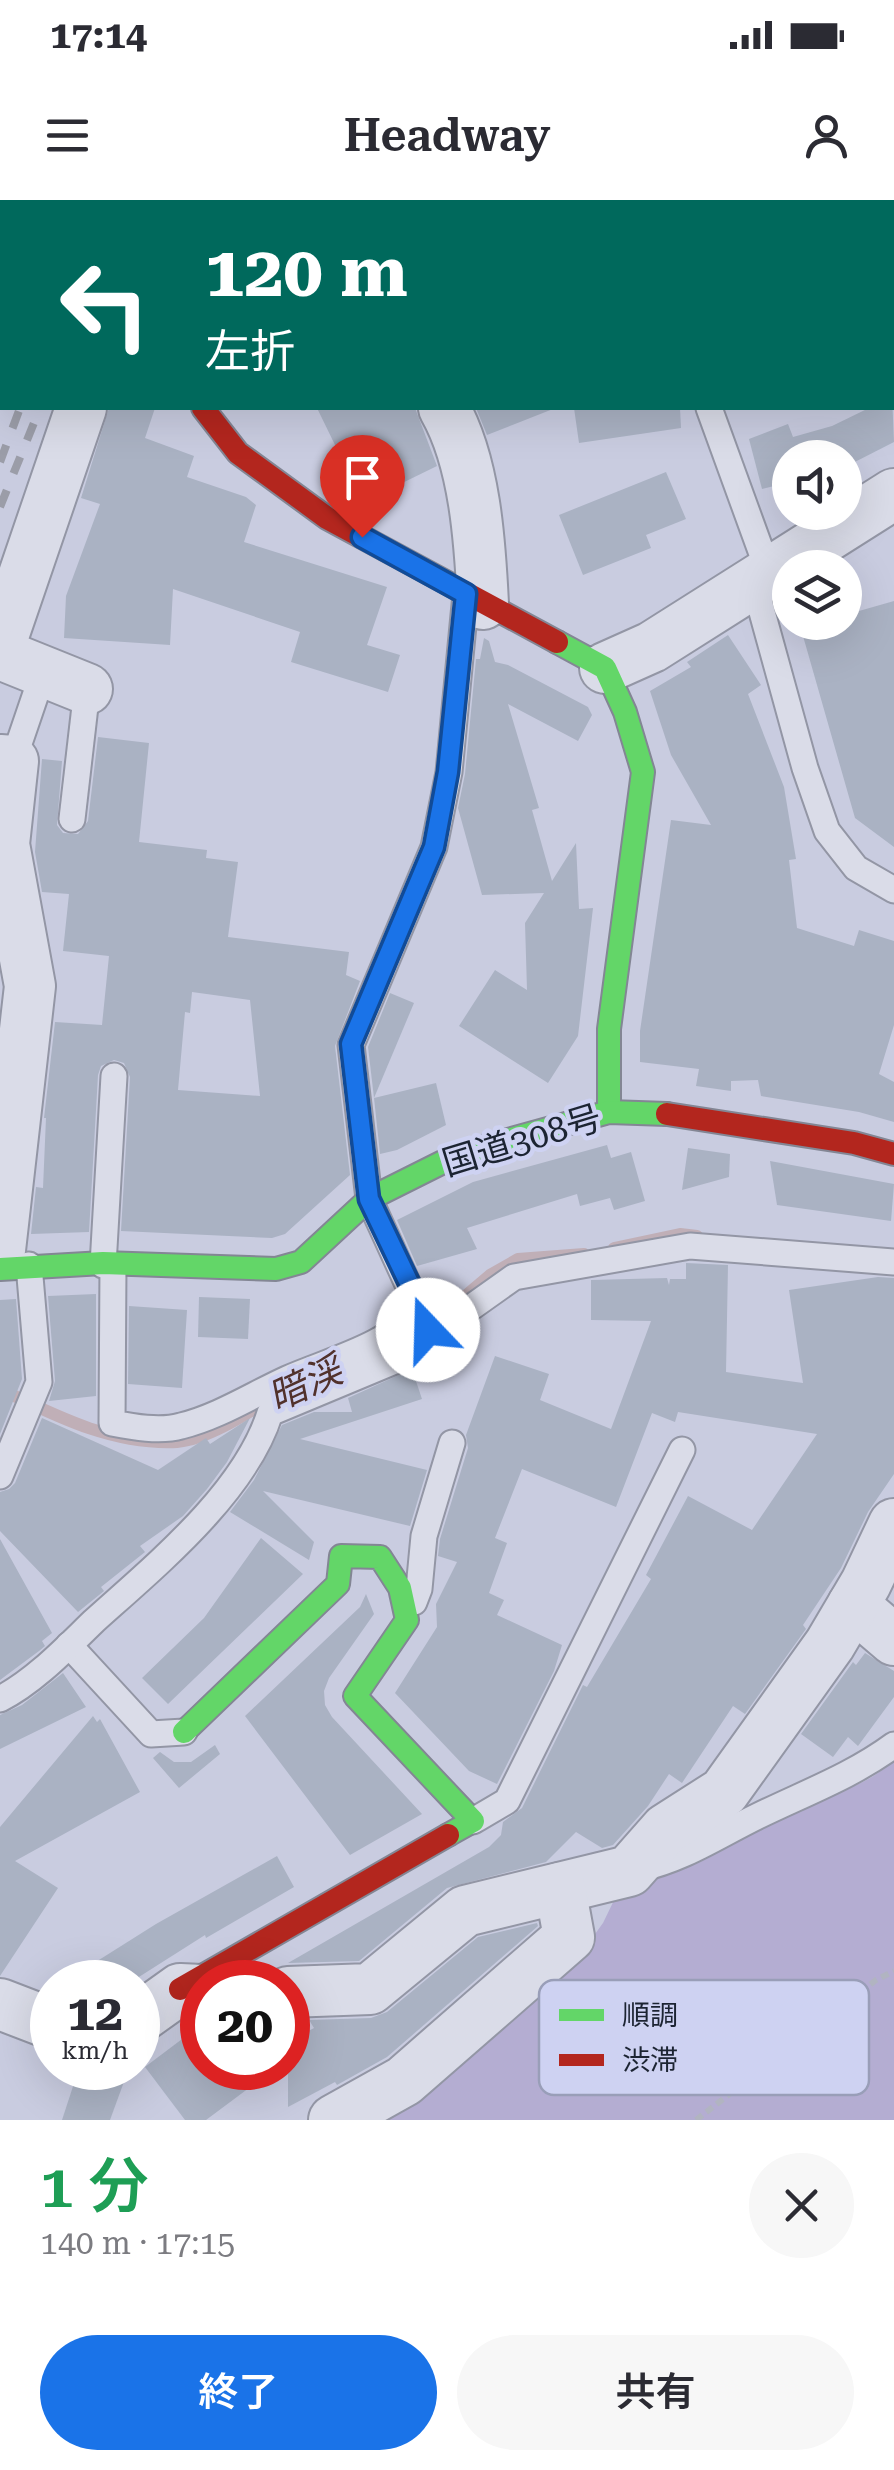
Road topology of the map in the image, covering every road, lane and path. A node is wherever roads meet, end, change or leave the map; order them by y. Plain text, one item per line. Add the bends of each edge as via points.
1 (80, 410) edge
2 (205, 410) edge
3 (445, 410) edge
4 (710, 410) edge
5 (894, 494) edge
6 (762, 578) junction
7 (474, 599) junction
8 (0, 646) edge
9 (605, 668) junction
10 (44, 671) edge
11 (6, 761) edge
12 (72, 819) dead end
13 (894, 890) edge
14 (114, 1076) dead end
15 (608, 1112) junction
16 (894, 1154) edge
17 (369, 1199) junction
18 (14, 1257) edge
19 (894, 1262) edge
20 (108, 1265) junction
21 (0, 1269) edge
22 (427, 1325) junction
23 (452, 1443) dead end
24 (682, 1450) dead end
25 (0, 1476) edge
26 (894, 1524) edge
27 (852, 1605) junction
28 (407, 1620) junction
29 (894, 1640) edge
30 (69, 1645) junction
31 (0, 1699) edge
32 (184, 1732) joint
33 (894, 1744) edge
34 (473, 1821) junction
35 (629, 1870) junction
36 (560, 1888) junction
37 (241, 1960) edge
38 (894, 1971) edge
39 (869, 1985) edge
40 (310, 1991) edge
41 (0, 2004) edge
42 (30, 2016) edge
43 (728, 2095) edge
44 (334, 2120) edge
45 (696, 2120) edge

1 - 8 street
2 - 7 main road via 238,454 328,518
3 - 7 street via 457,432 480,540
4 - 6 lane
5 - 6 street
6 - 9 street via 652,648
6 - 13 lane via 805,768 828,831 856,868
7 - 9 main road
7 - 17 lane via 434,847 351,1044
9 - 15 main road via 642,772 609,1029
10 - 11 lane
10 - 12 lane
11 - 18 street via 4,844 30,986
14 - 20 lane
15 - 16 main road, 国道308号 via 712,1120
15 - 17 main road, 国道308号 via 461,1153
17 - 20 main road, 国道308号 via 301,1262 276,1269
17 - 22 lane
18 - 20 main road, 国道308号
18 - 21 main road, 国道308号
18 - 25 lane via 38,1382
19 - 22 lane via 690,1246 514,1277
20 - 22 lane via 112,1422 135,1427 179,1427 348,1356 406,1324
22 - 30 lane via 398,1360 270,1413 262,1438 198,1526
23 - 28 lane
24 - 34 lane via 507,1801
26 - 27 street
27 - 29 street
27 - 35 street via 724,1792 666,1829
28 - 32 main road via 400,1588 380,1557 341,1556 338,1584
28 - 34 main road via 355,1696
30 - 31 lane
30 - 32 lane via 150,1734
33 - 35 lane via 859,1770 671,1862
34 - 37 main road
35 - 36 street
36 - 40 street via 465,1911 370,1989
36 - 44 street via 569,1936 404,2081
38 - 39 path
41 - 42 street
43 - 45 path

